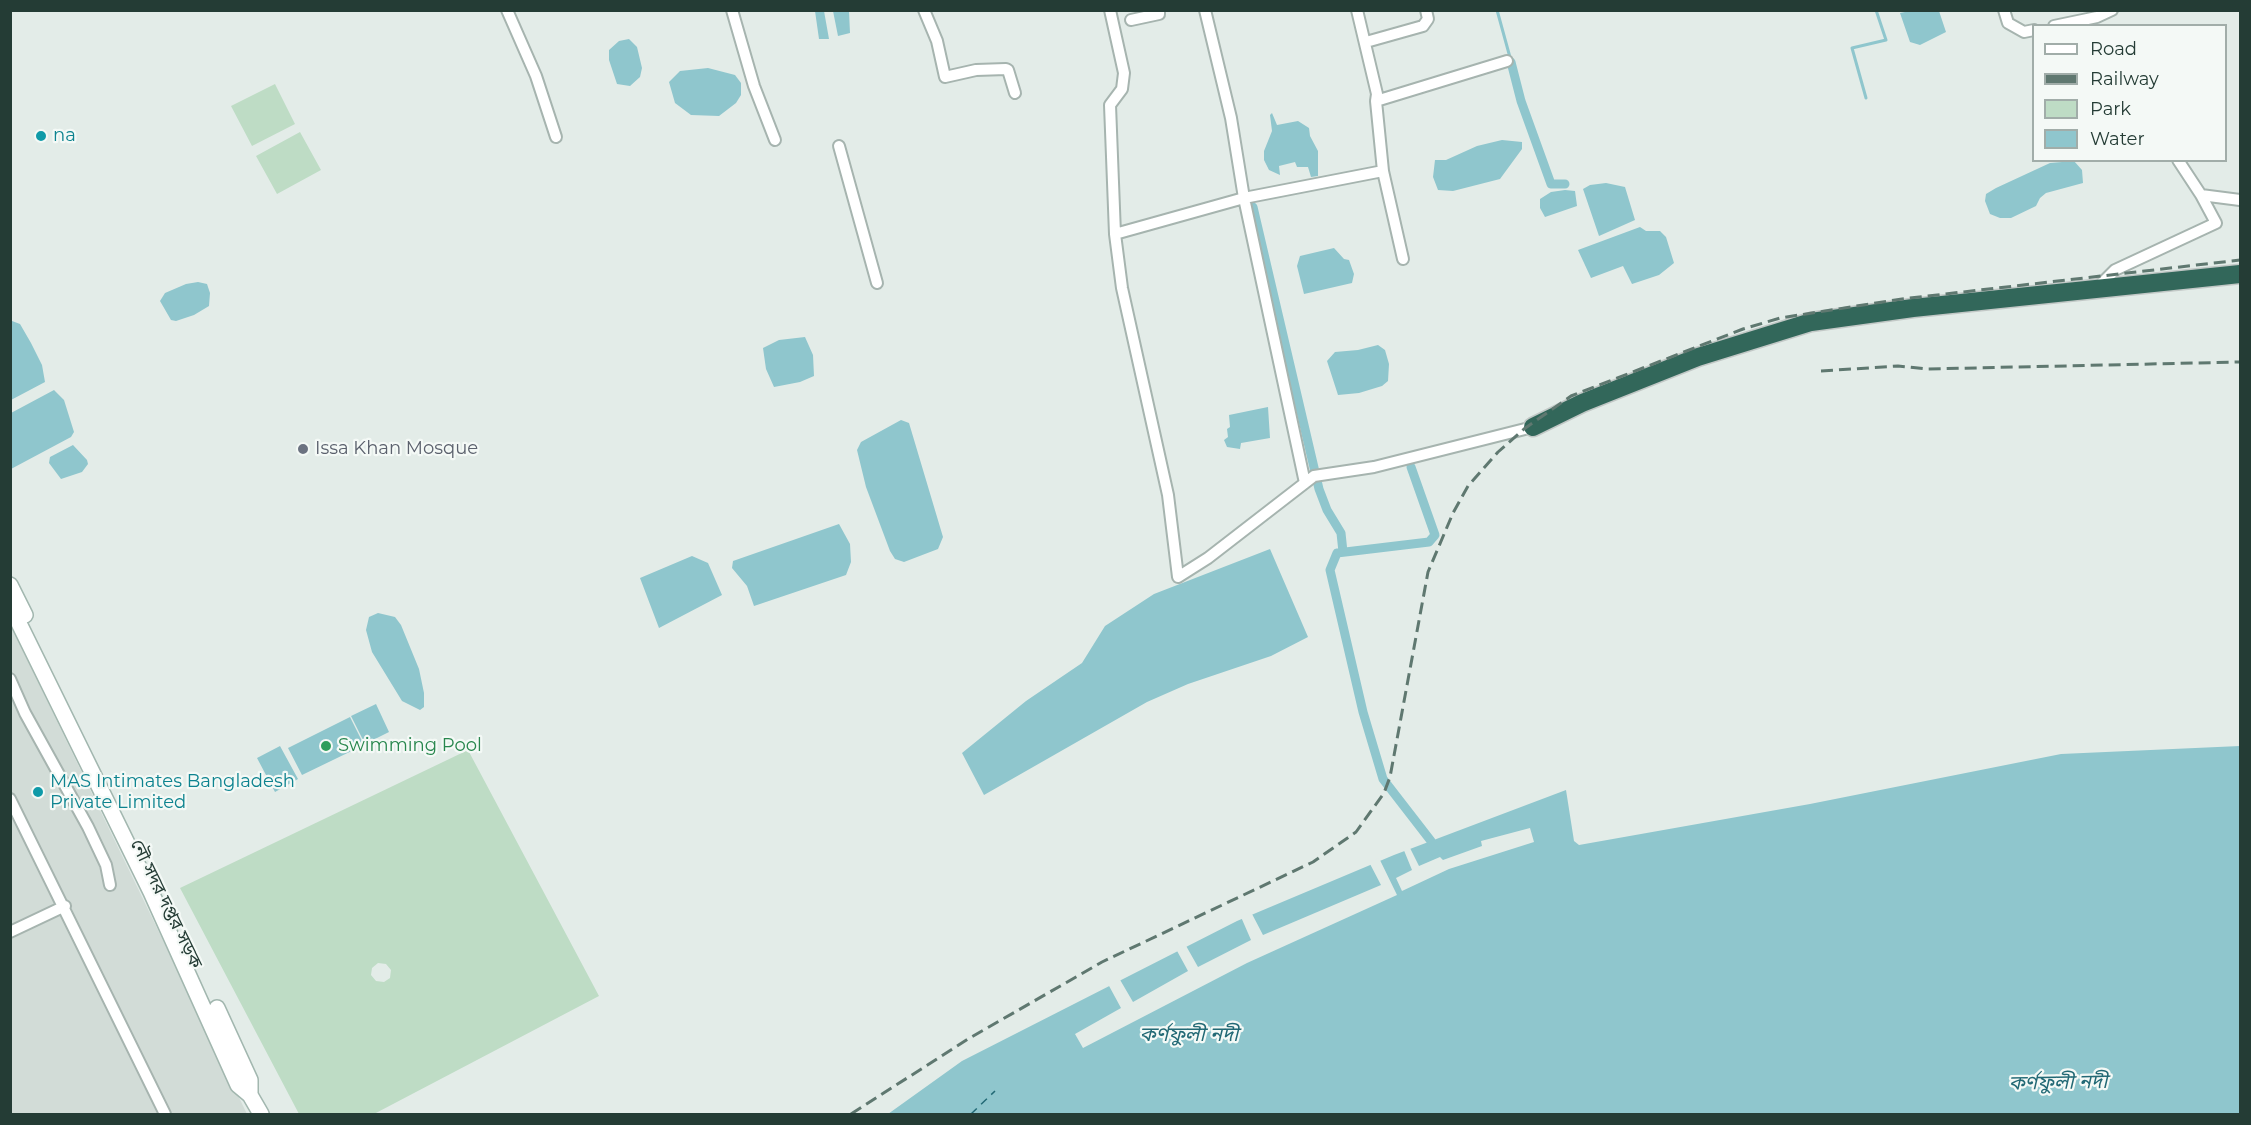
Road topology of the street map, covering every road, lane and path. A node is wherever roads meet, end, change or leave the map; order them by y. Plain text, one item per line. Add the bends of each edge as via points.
1 (507, 10) edge
2 (732, 10) edge
3 (924, 10) edge
4 (1110, 10) edge
5 (1159, 10) edge
6 (1205, 10) edge
7 (1357, 10) edge
8 (1426, 10) edge
9 (2004, 10) edge
10 (2112, 10) edge
11 (1131, 20) dead end
12 (2099, 21) edge
13 (2072, 24) edge
14 (2032, 30) edge
15 (1366, 42) junction
16 (1507, 61) dead end
17 (1015, 93) dead end
18 (1376, 101) junction
19 (556, 136) dead end
20 (775, 140) dead end
21 (839, 146) dead end
22 (2179, 162) edge
23 (1383, 171) junction
24 (2201, 195) junction
25 (1244, 198) junction
26 (2241, 201) edge
27 (1115, 234) junction
28 (1403, 259) dead end
29 (2241, 274) edge
30 (877, 283) dead end
31 (2097, 288) junction
32 (1533, 426) joint
33 (1313, 477) junction
34 (10, 585) edge
35 (10, 605) edge
36 (10, 678) edge
37 (10, 799) edge
38 (110, 885) dead end
39 (64, 906) junction
40 (10, 932) edge
41 (250, 1095) junction
42 (165, 1114) edge
43 (261, 1114) edge

1 - 19 street via 536,76
2 - 20 street
3 - 17 street via 937,41 945,77 1006,69
4 - 27 street via 1124,73 1122,89 1110,105
5 - 11 street via 1159,14
6 - 25 street via 1231,118
7 - 15 street
8 - 15 street via 1428,20 1423,26
9 - 14 street via 2008,23 2024,32
10 - 12 street
12 - 13 street
15 - 18 street
16 - 18 street
18 - 23 street
21 - 30 street
22 - 24 street
23 - 25 street
23 - 28 street
24 - 26 street
24 - 31 street via 2216,224 2115,270
25 - 27 street
25 - 33 street
27 - 33 street via 1129,326 1168,495 1178,577
29 - 31 highway
31 - 32 highway via 1811,322 1698,357
32 - 33 street via 1374,467
34 - 41 main road, নৌ সদর দপ্তর সড়ক via 218,1011 250,1080
35 - 41 main road, নৌ সদর দপ্তর সড়ক via 170,933 238,1085
36 - 38 street via 88,827 106,865
37 - 39 street
39 - 40 street
39 - 42 street
41 - 43 main road, নৌ সদর দপ্তর সড়ক

